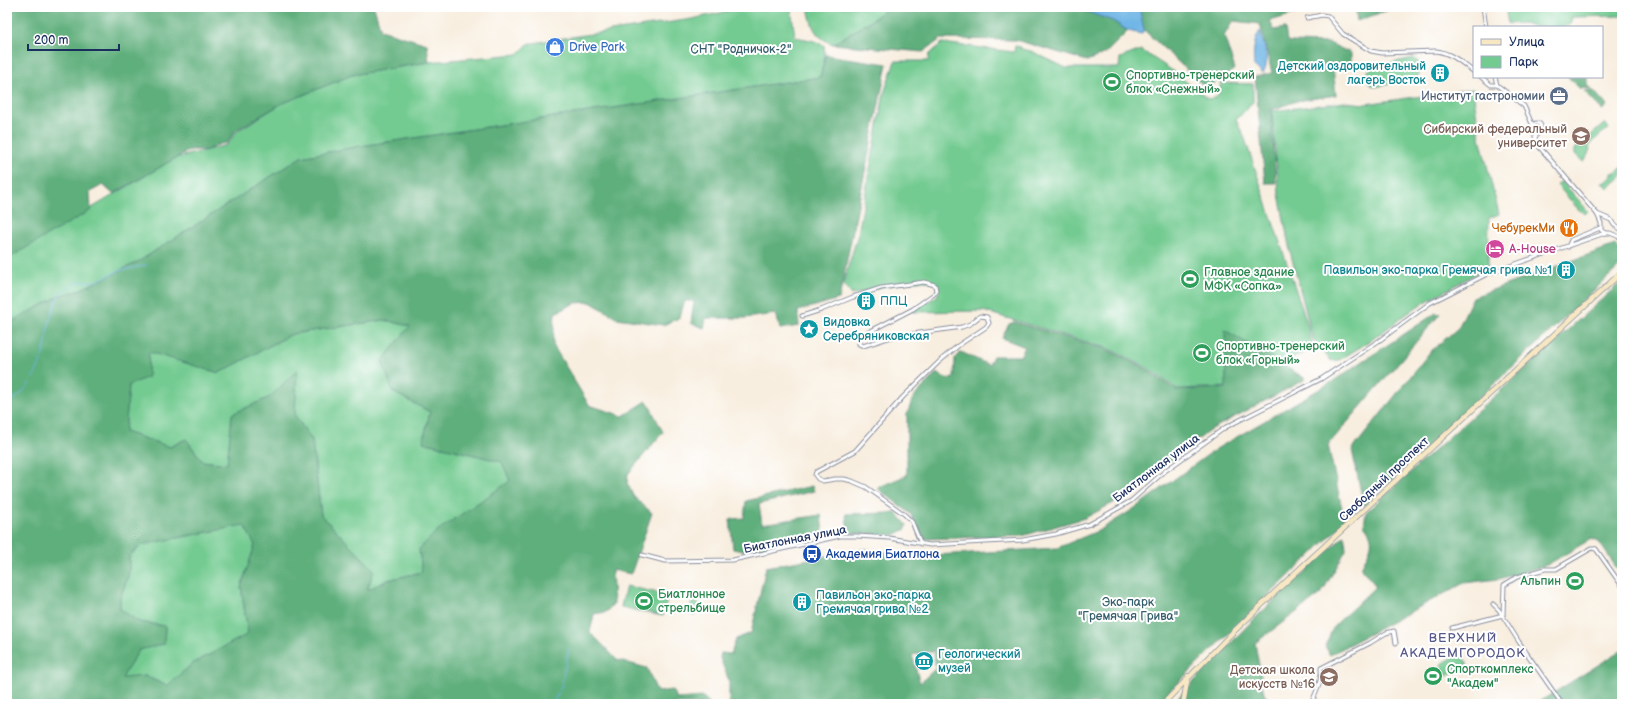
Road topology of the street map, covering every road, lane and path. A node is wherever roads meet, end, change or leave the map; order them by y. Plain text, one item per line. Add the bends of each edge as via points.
1 (1483, 7) edge
2 (1307, 18) dead end
3 (1486, 26) edge
4 (1473, 71) edge
5 (1482, 78) edge
6 (1495, 78) edge
7 (1497, 85) junction
8 (1530, 119) junction
9 (1536, 122) junction
10 (1533, 128) junction
11 (1538, 130) junction
12 (1536, 136) junction
13 (1597, 214) junction
14 (1607, 219) junction
15 (1601, 223) junction
16 (1614, 225) junction
17 (1600, 228) junction
18 (1622, 230) edge
19 (1606, 233) junction
20 (1610, 233) junction
21 (1622, 238) edge
22 (1568, 247) junction
23 (1622, 272) edge
24 (802, 316) dead end
25 (921, 544) junction
26 (642, 555) dead end
27 (1622, 586) edge
28 (1493, 604) dead end
29 (1503, 615) junction
30 (1452, 628) dead end
31 (1396, 644) dead end
32 (1188, 676) junction
33 (1163, 704) edge
34 (1183, 704) edge
35 (1311, 704) edge
36 (1562, 704) edge

1 - 3 street
2 - 4 street via 1328,16 1343,34 1371,51 1445,52
5 - 7 street via 1491,85
6 - 7 street
7 - 8 street via 1524,106
8 - 9 street
8 - 10 street
9 - 10 street
9 - 11 street via 1541,126
10 - 11 street
10 - 12 street
11 - 12 street
12 - 13 street via 1536,143
13 - 14 street
13 - 15 street
14 - 15 street
14 - 16 street
15 - 17 street
16 - 18 street
16 - 20 street via 1614,230
17 - 19 street
17 - 22 street, Биатлонная улица via 1571,240
19 - 20 street
19 - 22 street, Биатлонная улица
20 - 21 street
22 - 25 street, Биатлонная улица via 1487,274 1430,303 1321,379 1226,427 1165,471 1131,501 1090,524 1022,540
23 - 32 main road, Свободный проспект via 1285,582
24 - 25 street via 864,293 924,282 936,287 934,294 913,309 863,335 859,344 863,346 891,337 962,327 980,316 987,317 989,323 986,327 941,360 855,451 816,472 815,476 823,481 844,479 866,487 912,522
25 - 26 street, Биатлонная улица via 890,538 840,536 733,560 665,561
27 - 29 street via 1598,550 1592,548 1556,569 1545,569 1506,582 1503,591
28 - 29 street
29 - 30 street
29 - 36 street
31 - 35 street via 1394,631 1388,632 1321,668 1317,692
32 - 33 main road, Свободный проспект
32 - 34 main road

